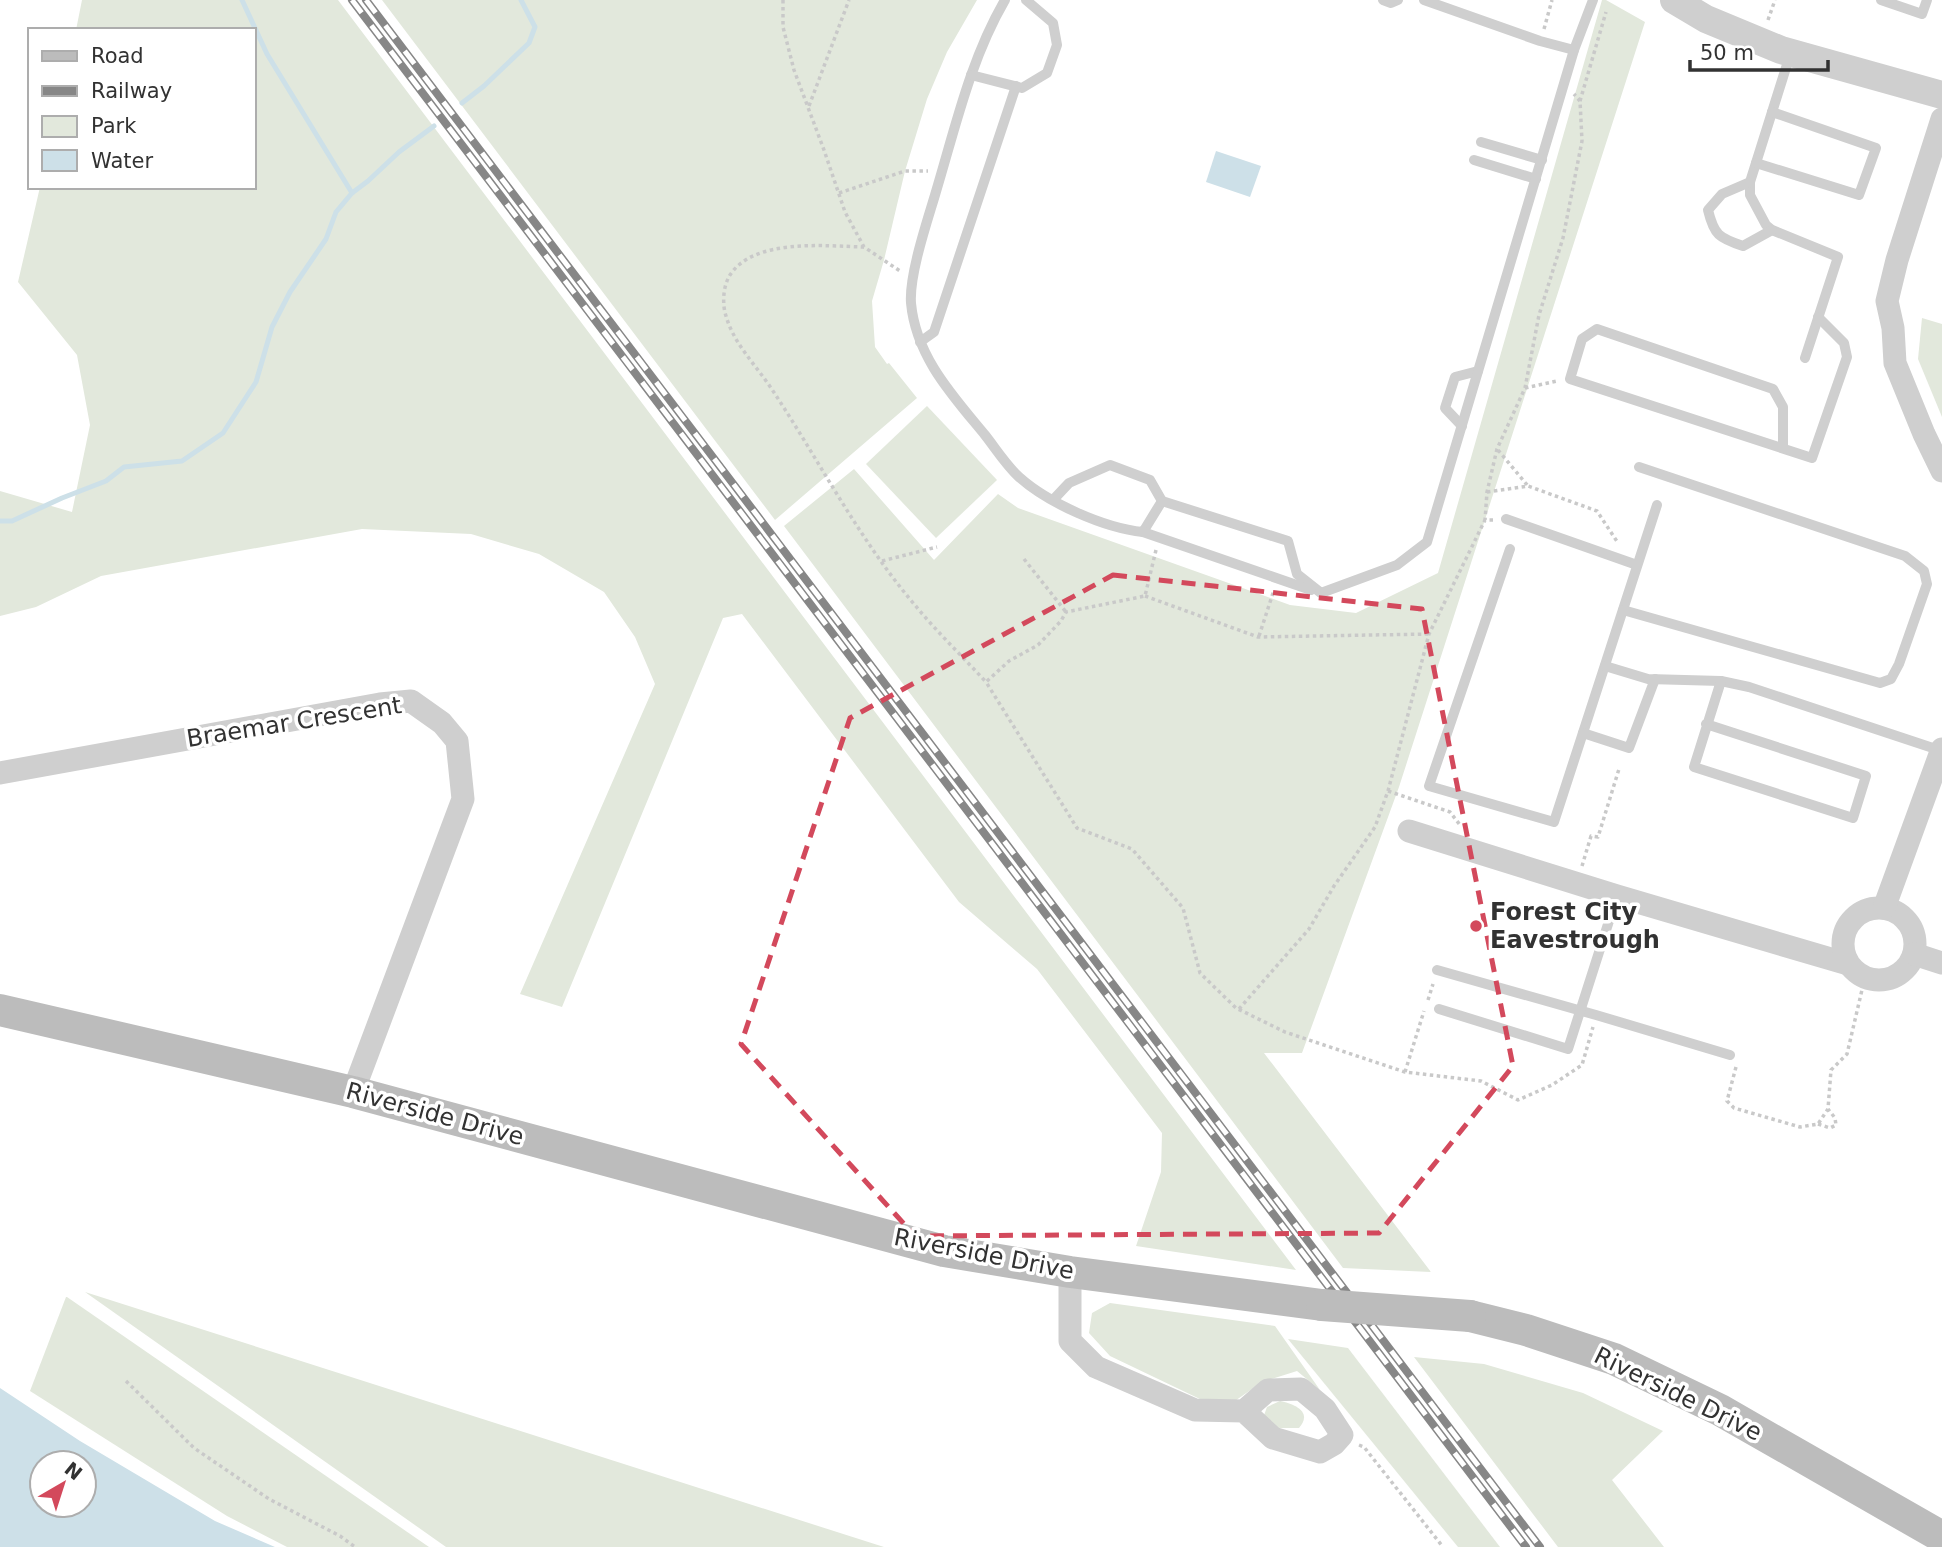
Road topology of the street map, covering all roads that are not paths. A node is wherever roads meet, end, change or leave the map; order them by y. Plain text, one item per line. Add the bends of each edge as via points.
1 (1005, 0) edge
2 (1027, 0) edge
3 (1383, 0) edge
4 (1398, 0) edge
5 (1424, 0) edge
6 (1593, 0) edge
7 (1674, 0) edge
8 (1881, 0) edge
9 (1927, 0) edge
10 (1574, 50) junction
11 (1790, 52) junction
12 (971, 75) junction
13 (1016, 86) junction
14 (1942, 95) edge
15 (1772, 112) junction
16 (1942, 119) edge
17 (1481, 142) dead end
18 (1474, 160) dead end
19 (1542, 160) junction
20 (1756, 163) junction
21 (1536, 179) junction
22 (1750, 182) junction
23 (1772, 230) junction
24 (1818, 317) junction
25 (920, 342) junction
26 (1805, 358) dead end
27 (1478, 371) junction
28 (1462, 426) junction
29 (1783, 448) junction
30 (1639, 467) dead end
31 (1942, 471) edge
32 (1053, 500) junction
33 (1162, 501) junction
34 (1657, 505) dead end
35 (1506, 519) road end
36 (1143, 532) junction
37 (1510, 549) dead end
38 (1634, 563) junction
39 (1321, 593) junction
40 (1623, 610) junction
41 (1605, 666) junction
42 (1654, 679) junction
43 (1721, 681) junction
44 (1706, 724) junction
45 (1583, 733) junction
46 (1942, 751) edge
47 (0, 773) edge
48 (1409, 831) dead end
49 (1617, 895) junction
50 (1884, 908) junction
51 (1914, 954) junction
52 (1942, 963) edge
53 (1437, 970) road end
54 (1857, 970) junction
55 (1439, 1009) dead end
56 (0, 1010) edge
57 (1581, 1010) junction
58 (1731, 1055) road end
59 (353, 1091) junction
60 (1070, 1272) junction
61 (1244, 1411) junction
62 (1942, 1537) edge

1 - 12 lane
2 - 13 lane via 1053,23 1057,45 1047,73 1022,88
3 - 4 lane
5 - 10 lane
6 - 10 lane
7 - 11 street via 1706,19
8 - 9 lane via 1922,14
10 - 19 lane
11 - 14 street
11 - 15 lane
12 - 13 lane
12 - 25 lane via 912,281 911,303
13 - 25 lane via 934,332
15 - 20 lane
15 - 20 lane via 1876,148 1859,195
16 - 31 street via 1887,301 1895,363
17 - 19 lane
18 - 21 lane
19 - 21 lane
20 - 22 lane
21 - 27 lane
22 - 23 lane via 1750,195
22 - 23 lane via 1721,194 1708,210 1713,228 1725,240 1743,246
23 - 24 lane via 1838,257
24 - 26 lane
24 - 29 lane via 1844,343 1847,357 1812,458
25 - 32 lane via 936,375 1018,476
27 - 28 lane
27 - 28 lane via 1455,377 1445,408
28 - 39 lane via 1427,542 1397,565
29 - 29 lane via 1570,379 1582,339 1597,328 1773,389 1783,407
30 - 40 lane via 1905,556 1924,571 1927,584 1899,664 1891,679 1880,683
32 - 33 lane via 1069,482 1110,465 1150,480
32 - 36 lane via 1124,530
33 - 36 lane
33 - 39 lane via 1288,541 1297,574
34 - 38 lane
35 - 38 lane via 1516,529
36 - 39 lane
37 - 45 lane via 1429,786 1554,822
38 - 40 lane
40 - 41 lane
41 - 42 lane
41 - 45 lane
42 - 43 lane
42 - 45 lane via 1629,748
43 - 44 lane
43 - 46 lane
44 - 44 lane via 1693,767 1853,818 1866,776
46 - 50 street
47 - 59 street, Braemar Crescent via 380,704 411,701 442,723 457,741 463,799
48 - 49 street
49 - 54 street
49 - 57 lane
50 - 51 street via 1906,919 1916,943
50 - 54 street via 1864,910 1851,919 1844,933 1842,949
51 - 52 street
51 - 54 street via 1908,967 1887,979 1875,980
53 - 57 lane
55 - 57 lane via 1568,1049
56 - 59 main road, Riverside Drive
57 - 58 lane
59 - 60 main road, Riverside Drive via 944,1251
60 - 61 street via 1070,1341 1096,1367 1195,1410
60 - 62 main road, Riverside Drive, bridge via 1322,1305 1470,1316 1526,1330 1614,1359 1720,1410
61 - 61 street via 1273,1438 1320,1452 1342,1434 1325,1409 1301,1389 1268,1391

